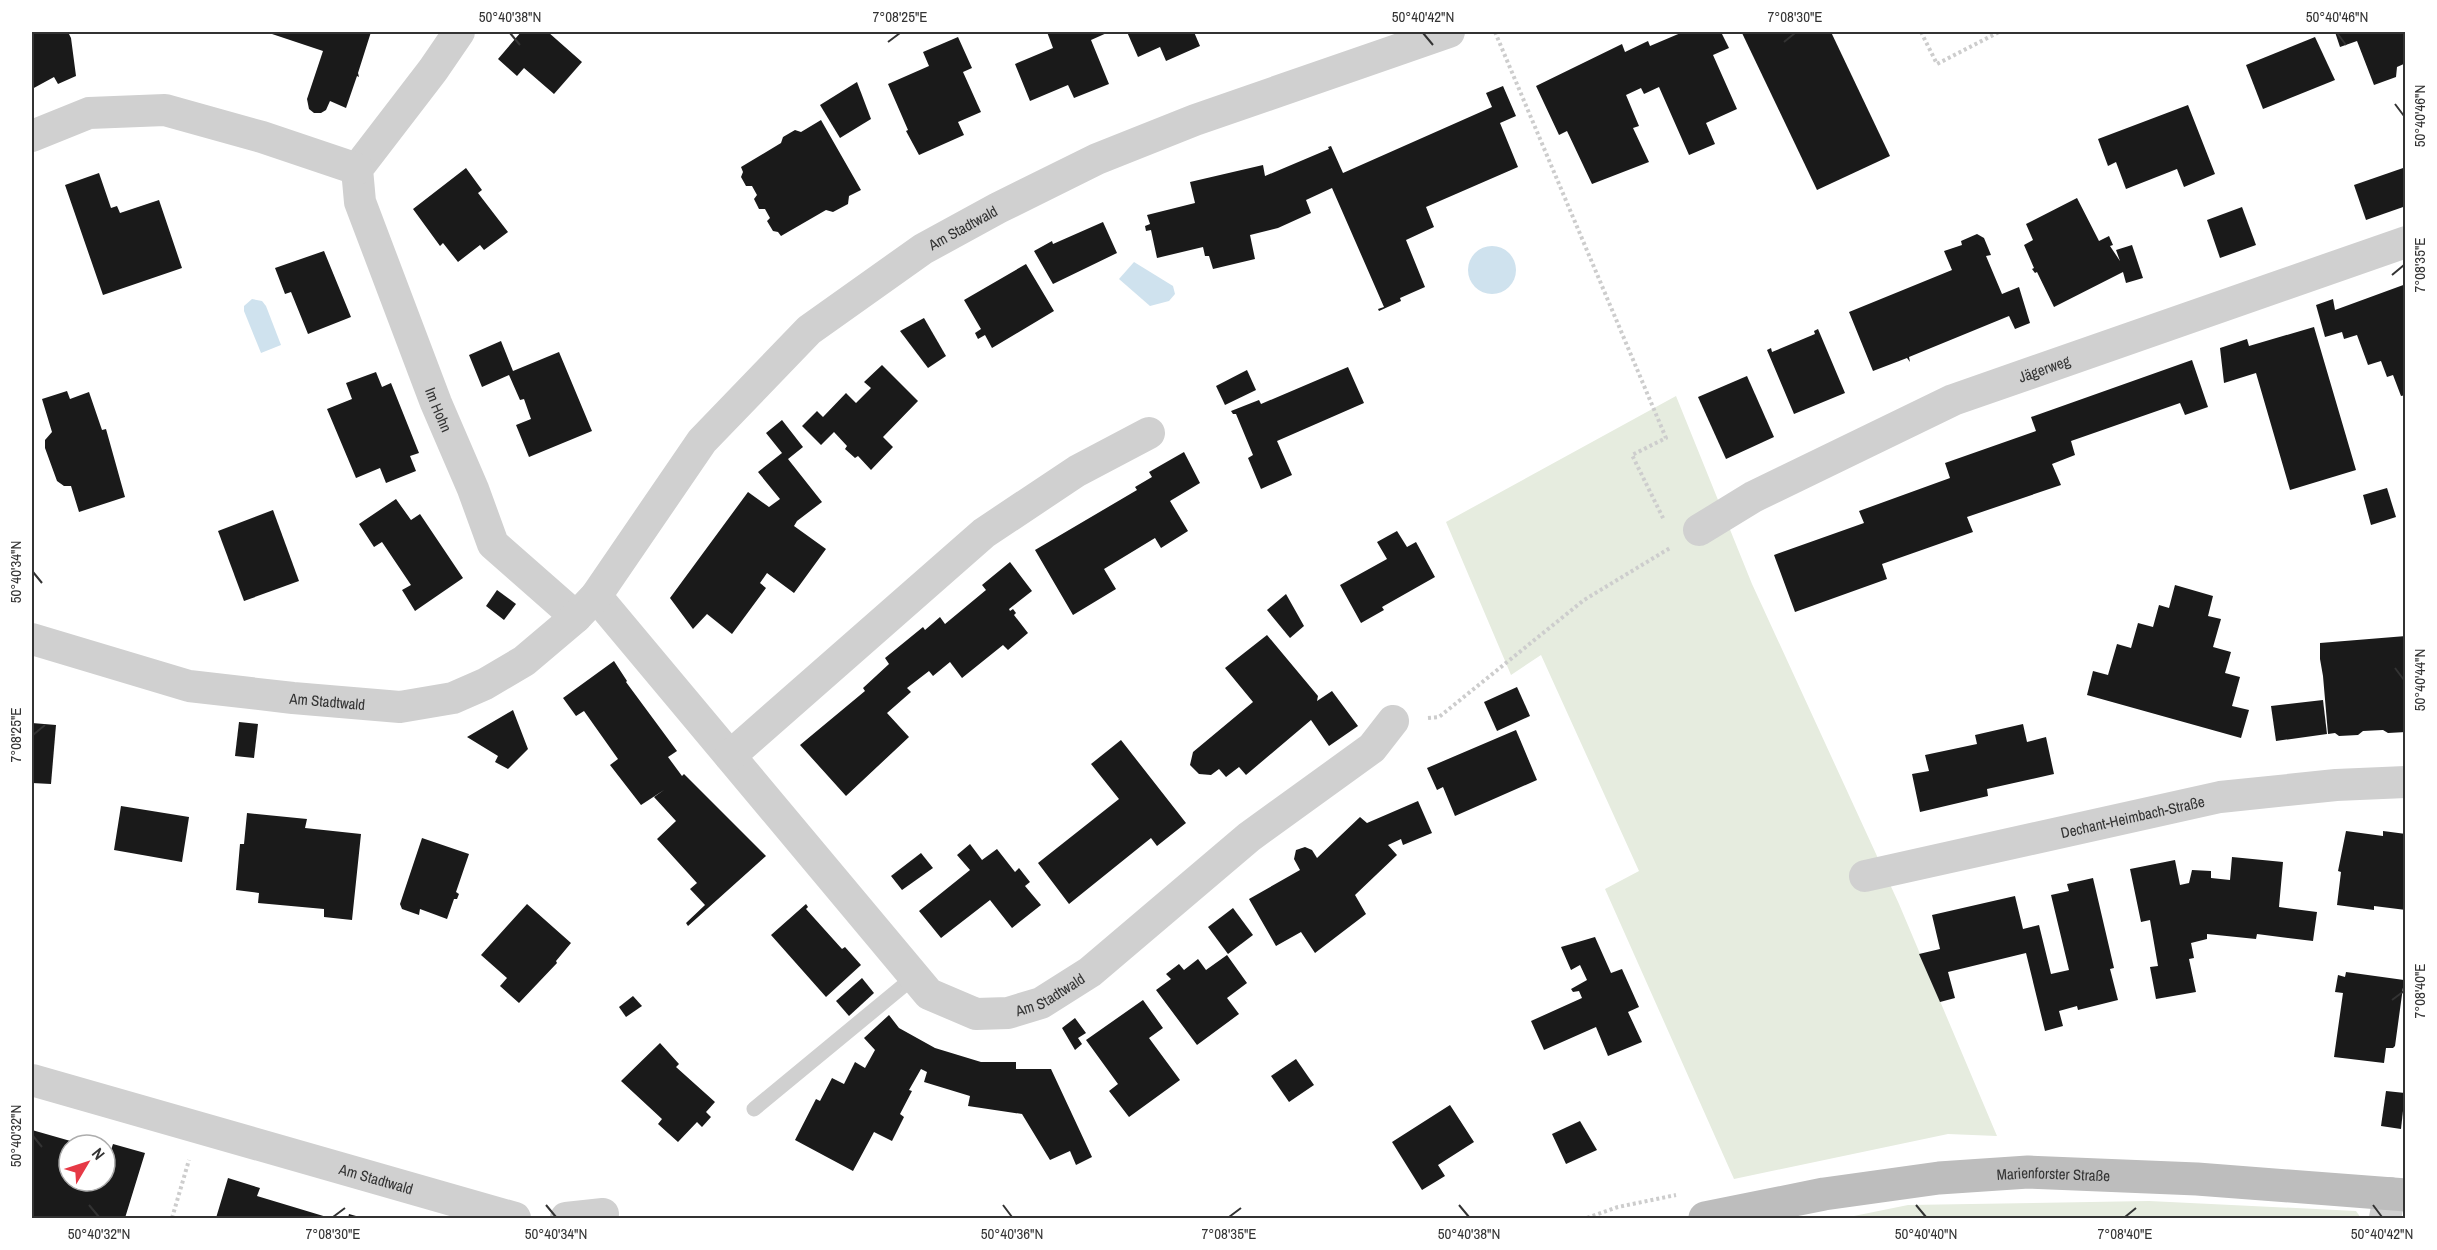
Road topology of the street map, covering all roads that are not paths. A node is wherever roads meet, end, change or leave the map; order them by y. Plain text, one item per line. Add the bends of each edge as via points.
1 (459, 32) edge
2 (1449, 32) edge
3 (32, 136) edge
4 (357, 169) junction
5 (2406, 242) edge
6 (1149, 433) dead end
7 (1687, 537) road end
8 (586, 606) junction
9 (32, 639) edge
10 (1393, 722) road end
11 (730, 756) junction
12 (2406, 782) edge
13 (1866, 876) dead end
14 (914, 977) junction
15 (32, 1080) edge
16 (754, 1109) dead end
17 (2393, 1202) edge
18 (607, 1216) edge
19 (514, 1218) edge
20 (566, 1218) edge
21 (1705, 1218) edge

1 - 4 street
2 - 8 street, Am Stadtwald via 1196,120 1097,159 923,249 809,330 702,441
3 - 4 street via 89,113 165,110
4 - 8 street, Im Hohn via 360,202 493,544
5 - 7 street, Jägerweg via 1953,400 1753,497
6 - 11 street via 1077,471 984,533
8 - 9 street, Am Stadtwald via 524,661 485,684 453,698 400,707 189,686
8 - 11 street, Am Stadtwald
10 - 14 street, Am Stadtwald via 1372,748 1249,837 1090,972 1041,1003 1008,1013 976,1014 929,994
11 - 14 street, Am Stadtwald
12 - 13 street, Dechant-Heimbach-Straße via 2220,797
14 - 16 lane
15 - 19 street, Am Stadtwald
17 - 21 main road, Marienforster Straße via 2197,1179 2028,1172 1939,1178 1824,1194
18 - 20 street

